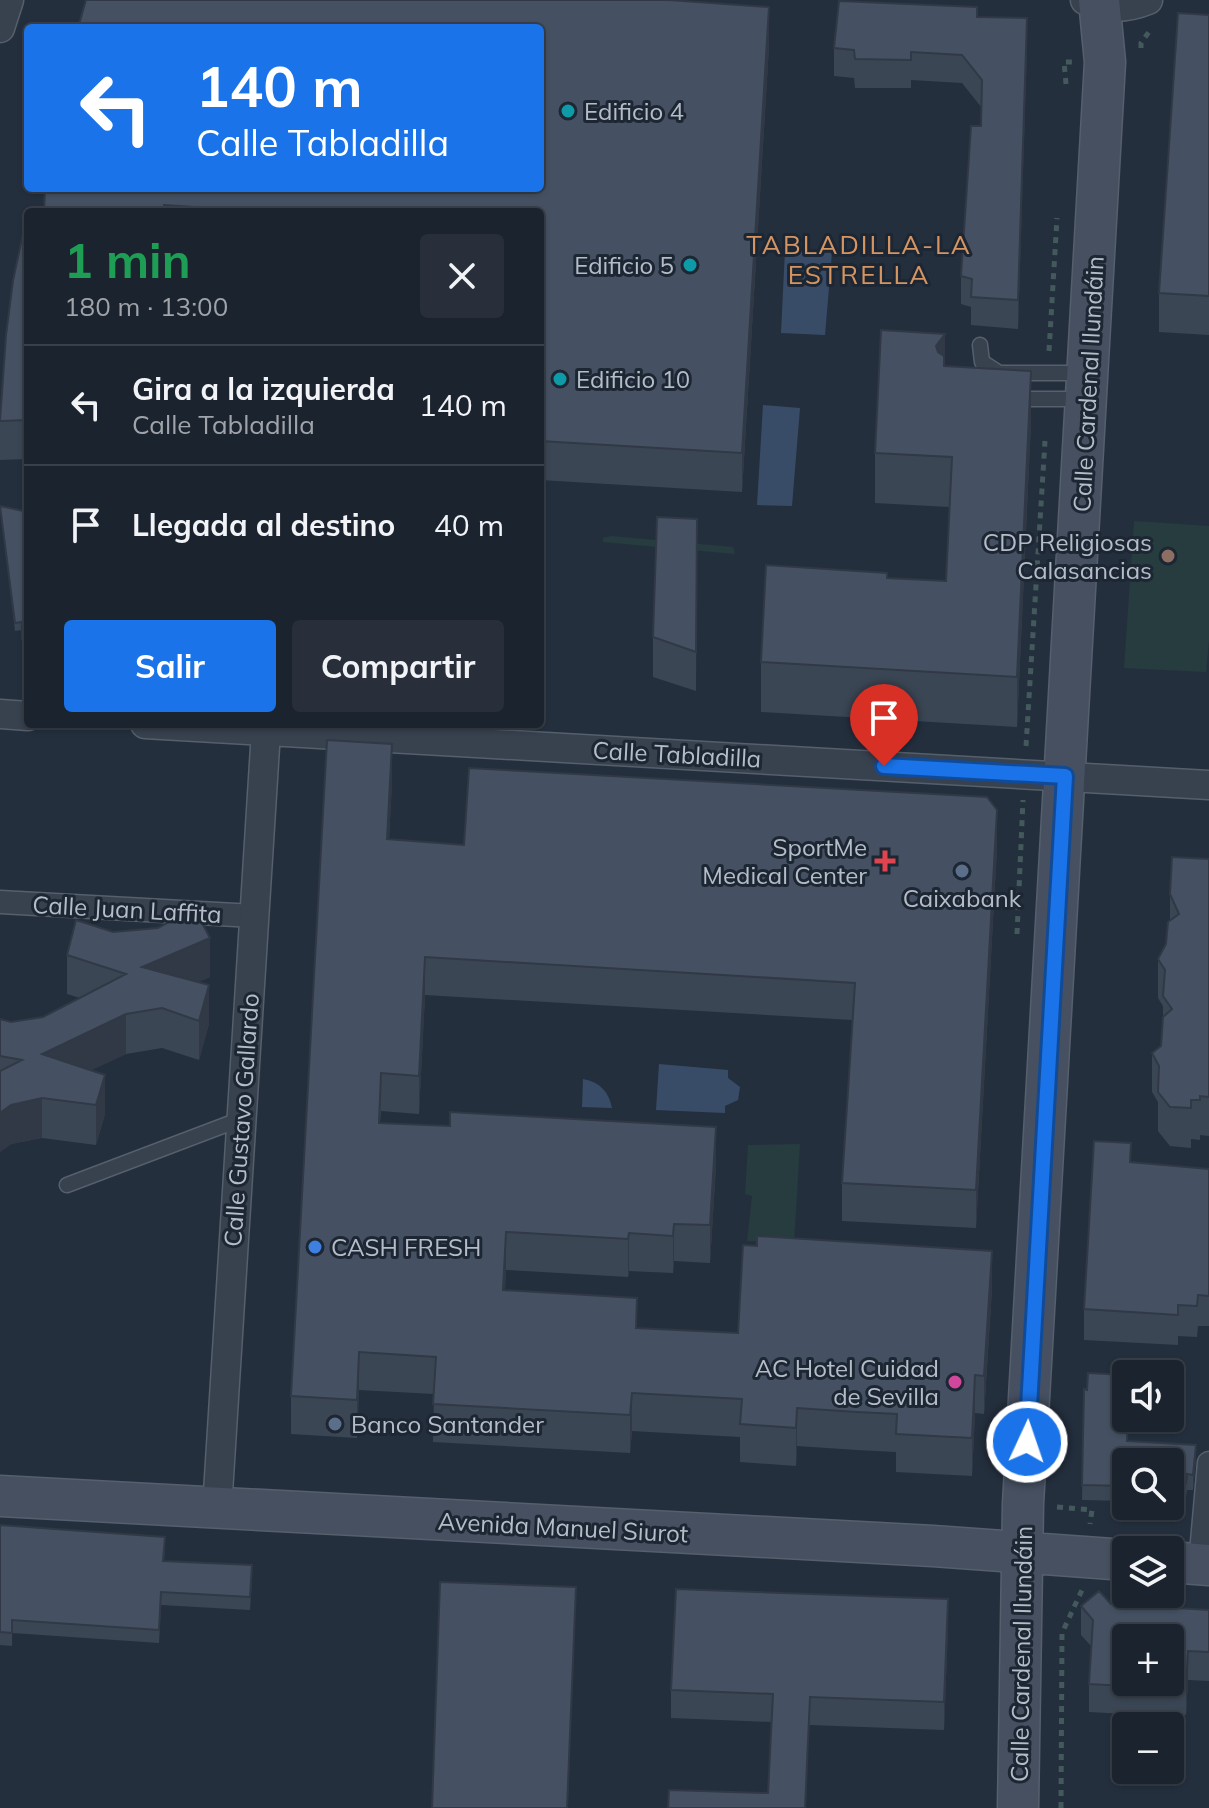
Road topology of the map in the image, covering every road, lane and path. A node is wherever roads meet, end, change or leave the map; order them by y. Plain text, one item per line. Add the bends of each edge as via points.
1 (9, 0) edge
2 (1120, 5) edge
3 (0, 28) edge
4 (1123, 58) junction
5 (1064, 62) dead end
6 (1065, 96) dead end
7 (1058, 205) dead end
8 (980, 345) dead end
9 (1049, 359) dead end
10 (1088, 386) junction
11 (993, 398) edge
12 (1045, 441) dead end
13 (0, 714) edge
14 (24, 716) edge
15 (214, 728) edge
16 (266, 731) junction
17 (1025, 755) dead end
18 (1065, 776) junction
19 (1209, 785) edge
20 (0, 902) edge
21 (254, 916) junction
22 (241, 1119) junction
23 (67, 1185) dead end
24 (1209, 1463) edge
25 (0, 1496) edge
26 (1056, 1507) dead end
27 (217, 1509) junction
28 (1092, 1510) dead end
29 (1021, 1551) junction
30 (1112, 1559) edge
31 (1193, 1564) edge
32 (1083, 1590) dead end
33 (1018, 1808) edge
34 (1061, 1808) edge

1 - 3 street
2 - 4 main road, Calle Cardenal Ilundáin
2 - 4 path via 1141,43
4 - 10 main road, Calle Cardenal Ilundáin
5 - 6 path
7 - 9 path
8 - 10 lane via 982,362 999,373
10 - 11 lane
10 - 18 main road, Calle Cardenal Ilundáin
12 - 17 path
13 - 14 street
15 - 16 street, Calle Tabladilla
16 - 18 street, Calle Tabladilla
16 - 21 street, Calle Gustavo Gallardo
18 - 19 street, Calle Tabladilla
18 - 29 main road, Calle Cardenal Ilundáin
20 - 21 street, Calle Juan Laffita
21 - 22 street, Calle Gustavo Gallardo
22 - 23 lane
22 - 27 street, Calle Gustavo Gallardo
24 - 31 street
25 - 27 main road, Avenida Manuel Siurot
26 - 28 path
27 - 29 main road, Avenida Manuel Siurot
29 - 30 main road, Avenida Manuel Siurot
29 - 33 main road, Calle Cardenal Ilundáin
32 - 34 path via 1062,1633

